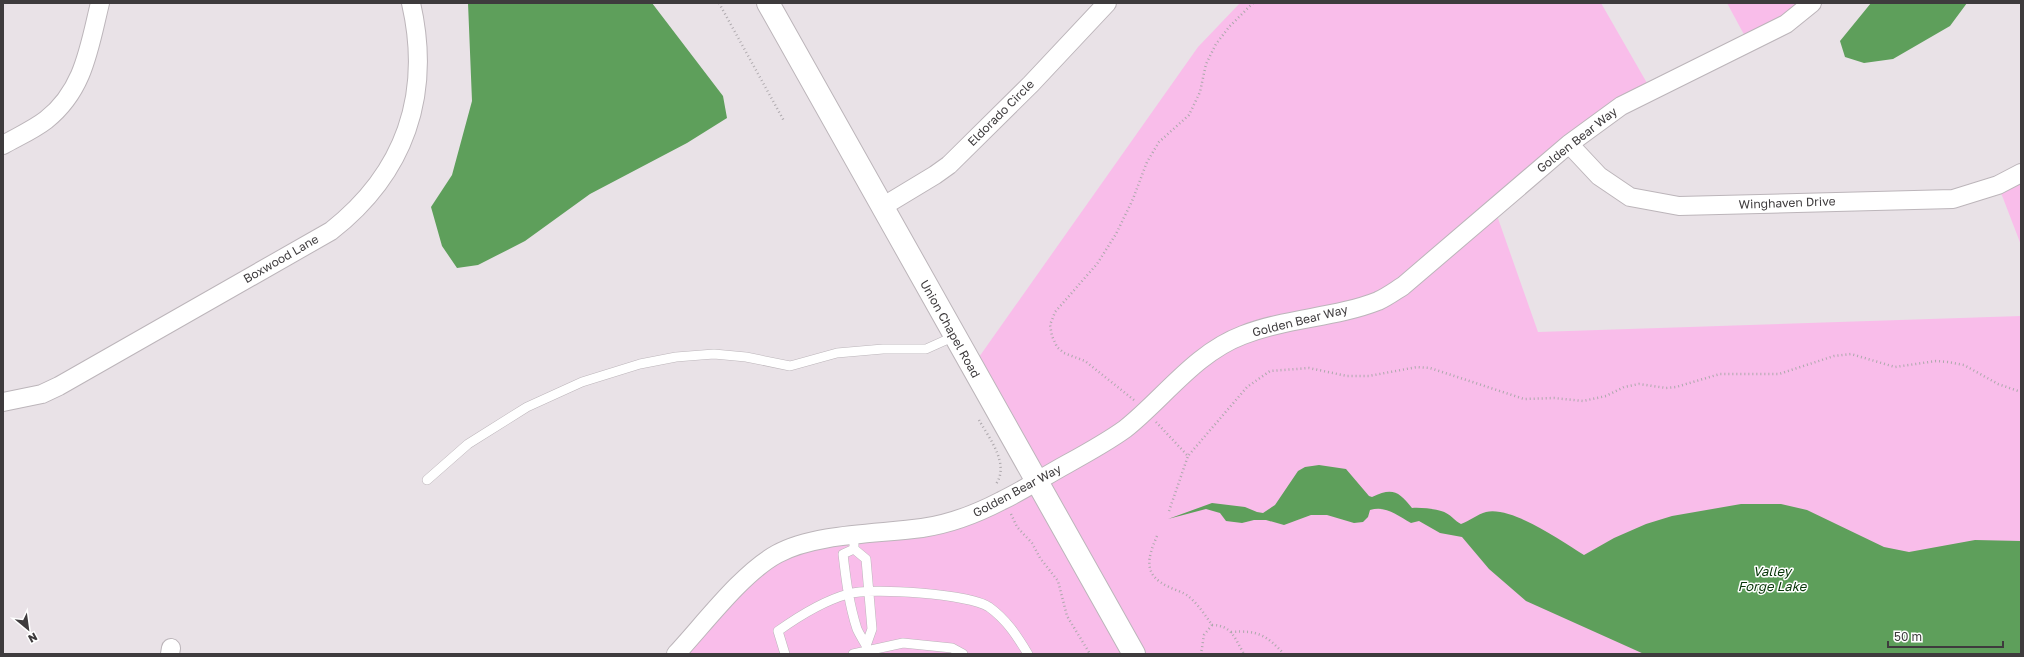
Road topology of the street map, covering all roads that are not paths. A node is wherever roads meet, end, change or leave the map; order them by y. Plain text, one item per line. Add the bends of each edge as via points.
1 (100, 3) edge
2 (411, 3) edge
3 (768, 3) edge
4 (1107, 3) edge
5 (1812, 3) edge
6 (1569, 144) junction
7 (3, 145) edge
8 (2021, 173) edge
9 (882, 207) junction
10 (954, 336) junction
11 (3, 402) edge
12 (427, 480) dead end
13 (1036, 481) junction
14 (853, 542) junction
15 (867, 590) junction
16 (848, 594) junction
17 (868, 649) edge
18 (676, 654) edge
19 (785, 654) edge
20 (853, 654) edge
21 (963, 654) edge
22 (1028, 654) edge
23 (1134, 654) edge

1 - 7 street via 81,77 70,95 59,109 44,121
2 - 11 street, Boxwood Lane via 415,23 418,85 410,120 399,148 383,177 347,218 330,231 59,386 42,394
3 - 9 main road, Union Chapel Road
4 - 9 street, Eldorado Circle via 1031,84 949,165
5 - 6 street, Golden Bear Way via 1786,24 1621,106
6 - 8 street, Winghaven Drive via 1599,176 1630,197 1679,206 1952,199 1998,185
6 - 13 street, Golden Bear Way via 1403,286 1378,301 1269,327 1219,346 1197,363 1146,412 1117,434
9 - 10 main road, Union Chapel Road
10 - 12 lane via 926,349 837,353 790,366 746,357 714,354 676,357 640,364 582,382 527,407 468,444
10 - 13 main road, Union Chapel Road
13 - 14 street, Golden Bear Way via 1002,501 943,525
13 - 23 main road, Union Chapel Road
14 - 15 lane via 866,559
14 - 16 lane via 844,554
14 - 18 street, Golden Bear Way via 801,545 761,564
15 - 16 lane
15 - 17 lane via 872,629
15 - 22 lane via 944,594 988,606 1012,628
16 - 17 lane via 858,631
16 - 19 lane via 805,613 778,631
17 - 20 lane
17 - 21 lane via 903,643 952,648

